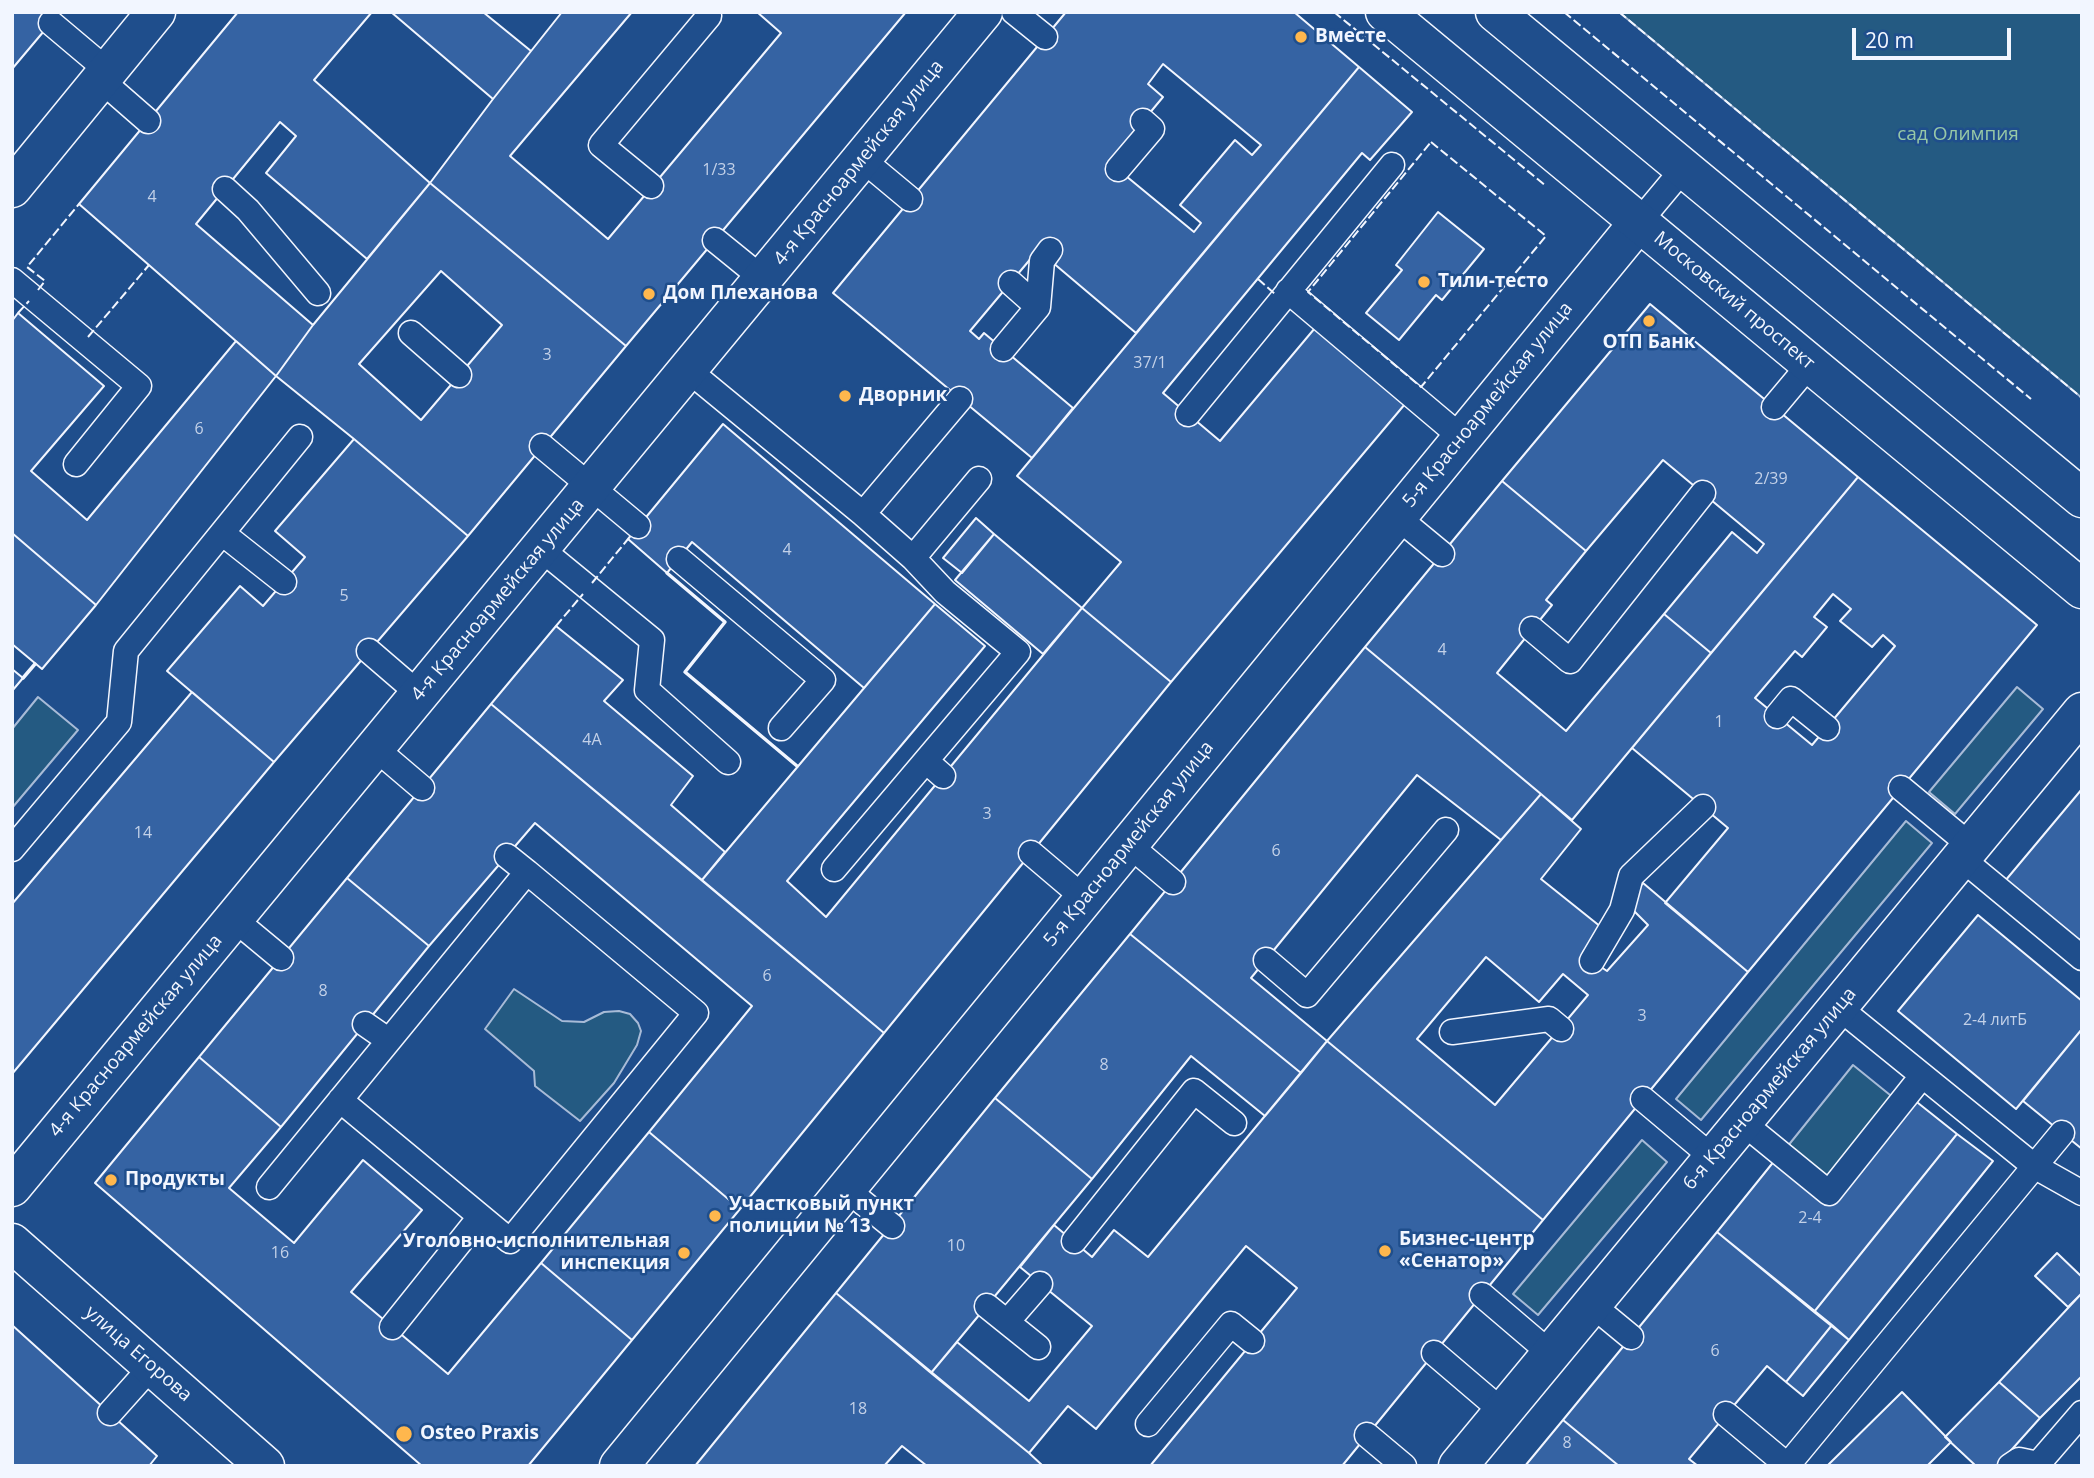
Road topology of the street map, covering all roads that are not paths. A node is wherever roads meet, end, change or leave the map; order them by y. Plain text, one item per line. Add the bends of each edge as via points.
1 (156, 12) edge
2 (984, 12) edge
3 (1014, 12) edge
4 (1385, 12) edge
5 (1495, 12) edge
6 (709, 16) dead end
7 (51, 23) dead end
8 (1045, 37) dead end
9 (104, 76) junction
10 (148, 121) dead end
11 (1143, 121) dead end
12 (862, 159) junction
13 (1392, 165) dead end
14 (1684, 168) junction
15 (1118, 169) dead end
16 (651, 187) dead end
17 (12, 188) edge
18 (225, 189) dead end
19 (910, 200) dead end
20 (1639, 222) junction
21 (715, 240) dead end
22 (1051, 250) dead end
23 (763, 279) junction
24 (12, 280) edge
25 (1011, 283) dead end
26 (1288, 291) junction
27 (318, 293) dead end
28 (1038, 307) junction
29 (411, 333) dead end
30 (1003, 349) dead end
31 (1810, 364) junction
32 (688, 370) junction
33 (459, 375) dead end
34 (960, 399) dead end
35 (1774, 407) dead end
36 (1188, 414) dead end
37 (300, 437) dead end
38 (1461, 437) junction
39 (542, 446) dead end
40 (76, 464) dead end
41 (979, 479) dead end
42 (592, 487) junction
43 (1703, 493) dead end
44 (2082, 498) edge
45 (863, 514) junction
46 (1396, 516) junction
47 (638, 526) dead end
48 (222, 533) junction
49 (541, 549) junction
50 (1442, 554) dead end
51 (912, 558) junction
52 (679, 559) dead end
53 (284, 582) dead end
54 (2082, 589) edge
55 (1532, 629) dead end
56 (369, 651) dead end
57 (419, 694) junction
58 (2082, 712) edge
59 (1777, 716) dead end
60 (781, 728) dead end
61 (1827, 728) dead end
62 (375, 748) junction
63 (728, 762) dead end
64 (422, 788) dead end
65 (1901, 788) dead end
66 (1703, 807) dead end
67 (1446, 830) dead end
68 (1128, 844) junction
69 (12, 849) edge
70 (1966, 852) junction
71 (1031, 853) dead end
72 (507, 856) dead end
73 (834, 869) dead end
74 (527, 872) junction
75 (1173, 882) dead end
76 (1084, 898) junction
77 (234, 919) junction
78 (281, 958) dead end
79 (2082, 958) edge
80 (1266, 960) dead end
81 (1592, 961) dead end
82 (1838, 1007) junction
83 (365, 1024) dead end
84 (1560, 1029) dead end
85 (1452, 1032) dead end
86 (388, 1040) junction
87 (1922, 1076) junction
88 (1643, 1099) dead end
89 (340, 1101) junction
90 (1742, 1122) junction
91 (1234, 1123) dead end
92 (2062, 1133) dead end
93 (1712, 1157) junction
94 (2034, 1166) junction
95 (12, 1186) edge
96 (269, 1187) dead end
97 (846, 1189) junction
98 (2082, 1193) edge
99 (480, 1217) junction
100 (892, 1226) dead end
101 (1074, 1241) dead end
102 (12, 1243) edge
103 (1041, 1284) dead end
104 (1482, 1295) dead end
105 (1591, 1304) junction
106 (987, 1306) dead end
107 (1007, 1322) junction
108 (392, 1326) dead end
109 (1631, 1337) dead end
110 (1252, 1341) dead end
111 (1038, 1347) dead end
112 (1434, 1353) dead end
113 (1550, 1353) junction
114 (152, 1366) junction
115 (1502, 1411) junction
116 (110, 1413) dead end
117 (2082, 1413) edge
118 (1726, 1414) dead end
119 (1148, 1424) dead end
120 (1367, 1435) dead end
121 (2039, 1465) edge
122 (265, 1466) edge
123 (619, 1466) edge
124 (1404, 1466) edge
125 (1458, 1466) edge
126 (1787, 1466) edge
127 (2010, 1466) edge

1 - 9 street
2 - 12 street, 4-я Красноармейская улица
3 - 8 lane
4 - 20 street, Московский проспект
5 - 14 street
6 - 16 lane via 601,145
7 - 9 lane
9 - 10 lane
9 - 17 street
11 - 15 lane via 1152,129
12 - 19 lane
12 - 23 street, 4-я Красноармейская улица
13 - 26 lane
14 - 20 lane
14 - 44 street
18 - 27 lane
20 - 31 street, Московский проспект
20 - 38 street, 5-я Красноармейская улица
21 - 23 lane
22 - 28 lane via 1042,261
23 - 32 street, 4-я Красноармейская улица
24 - 40 lane via 139,386
25 - 28 lane
26 - 36 lane
26 - 38 lane
28 - 30 lane
29 - 33 lane
31 - 35 lane
31 - 54 street, Московский проспект
32 - 42 street, 4-я Красноармейская улица
32 - 45 lane
34 - 45 lane
37 - 48 lane
38 - 46 street, 5-я Красноармейская улица
39 - 42 lane
41 - 51 lane
42 - 47 lane
42 - 49 street, 4-я Красноармейская улица
43 - 55 lane via 1570,662
45 - 51 lane
46 - 50 lane
46 - 68 street, 5-я Красноармейская улица
48 - 53 lane
48 - 69 lane via 126,651 119,722
49 - 57 street, 4-я Красноармейская улица
49 - 63 lane via 652,640 647,690
51 - 73 lane via 945,592 1018,652 934,769
52 - 60 lane via 823,680
56 - 57 lane
57 - 62 street, 4-я Красноармейская улица
58 - 70 street, 6-я Красноармейская улица
59 - 61 lane via 1791,699
62 - 64 lane
62 - 77 street, 4-я Красноармейская улица
65 - 70 lane
66 - 81 lane via 1632,876 1622,910
67 - 80 lane via 1307,995
68 - 75 lane
68 - 76 street, 5-я Красноармейская улица
70 - 79 lane
70 - 82 street, 6-я Красноармейская улица
71 - 76 lane
72 - 74 lane
74 - 86 lane
74 - 99 lane via 696,1013 510,1241
76 - 97 street, 5-я Красноармейская улица
77 - 78 lane
77 - 95 street, 4-я Красноармейская улица
82 - 87 lane
82 - 90 street, 6-я Красноармейская улица
83 - 86 lane
84 - 85 lane via 1549,1019
86 - 89 lane
87 - 90 lane via 1829,1193
87 - 94 lane
88 - 93 lane
89 - 96 lane
89 - 99 lane
90 - 93 street, 6-я Красноармейская улица
91 - 101 lane via 1194,1091
92 - 94 lane
93 - 105 street, 6-я Красноармейская улица
94 - 98 lane
94 - 126 lane
97 - 100 lane
97 - 123 street, 5-я Красноармейская улица
99 - 108 lane
102 - 114 street, улица Егорова
103 - 107 lane
104 - 113 lane
105 - 109 lane
105 - 113 street, 6-я Красноармейская улица
106 - 107 lane
107 - 111 lane
110 - 119 lane via 1231,1324
112 - 115 lane
113 - 115 street, 6-я Красноармейская улица
114 - 116 lane
114 - 122 street, улица Егорова
115 - 125 street, 6-я Красноармейская улица
117 - 121 lane
118 - 126 lane
120 - 124 lane
121 - 127 lane via 2019,1460

